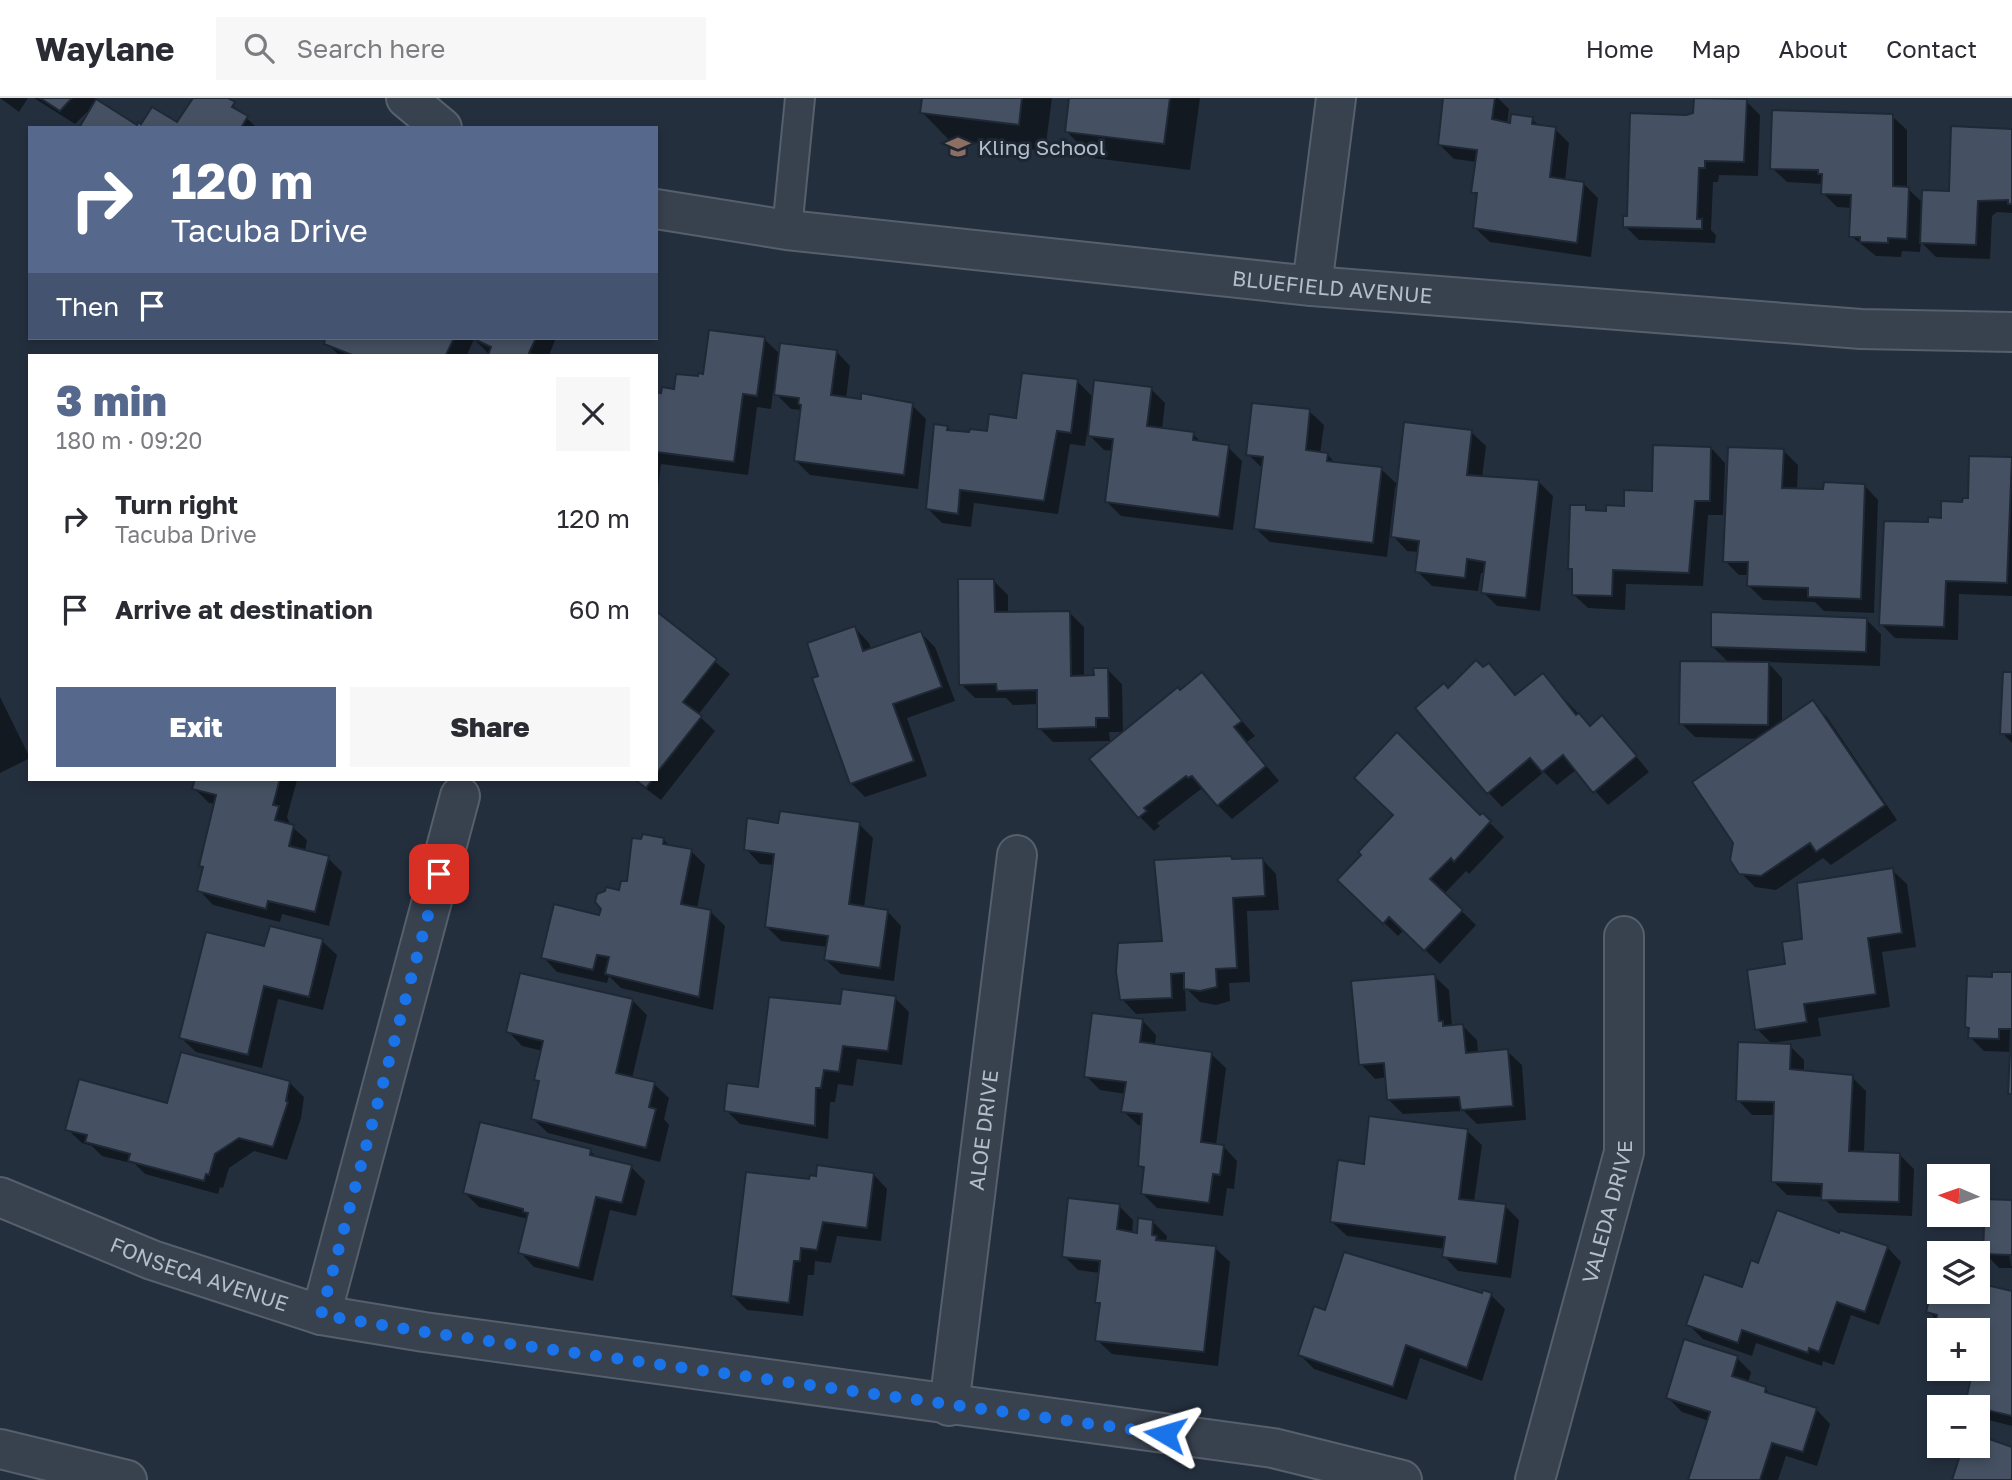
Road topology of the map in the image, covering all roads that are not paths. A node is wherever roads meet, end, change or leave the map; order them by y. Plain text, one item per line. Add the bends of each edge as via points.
1 (406, 98) edge
2 (800, 98) edge
3 (1336, 98) edge
4 (440, 126) edge
5 (658, 209) edge
6 (787, 230) junction
7 (1312, 286) junction
8 (2012, 332) edge
9 (460, 796) dead end
10 (1017, 855) dead end
11 (1624, 936) dead end
12 (0, 1197) edge
13 (321, 1315) junction
14 (949, 1406) junction
15 (0, 1449) edge
16 (127, 1480) edge
17 (1402, 1480) edge
18 (1535, 1480) edge

1 - 4 street
2 - 6 lane
3 - 7 street
5 - 6 street, BLUEFIELD AVENUE
6 - 7 street, BLUEFIELD AVENUE
7 - 8 street, BLUEFIELD AVENUE via 1861,329
9 - 13 street
10 - 14 street, ALOE DRIVE
11 - 18 street, VALEDA DRIVE via 1623,1152
12 - 13 street, FONSECA AVENUE via 152,1260
13 - 14 street, FONSECA AVENUE
14 - 17 street, FONSECA AVENUE via 1273,1448
15 - 16 street

